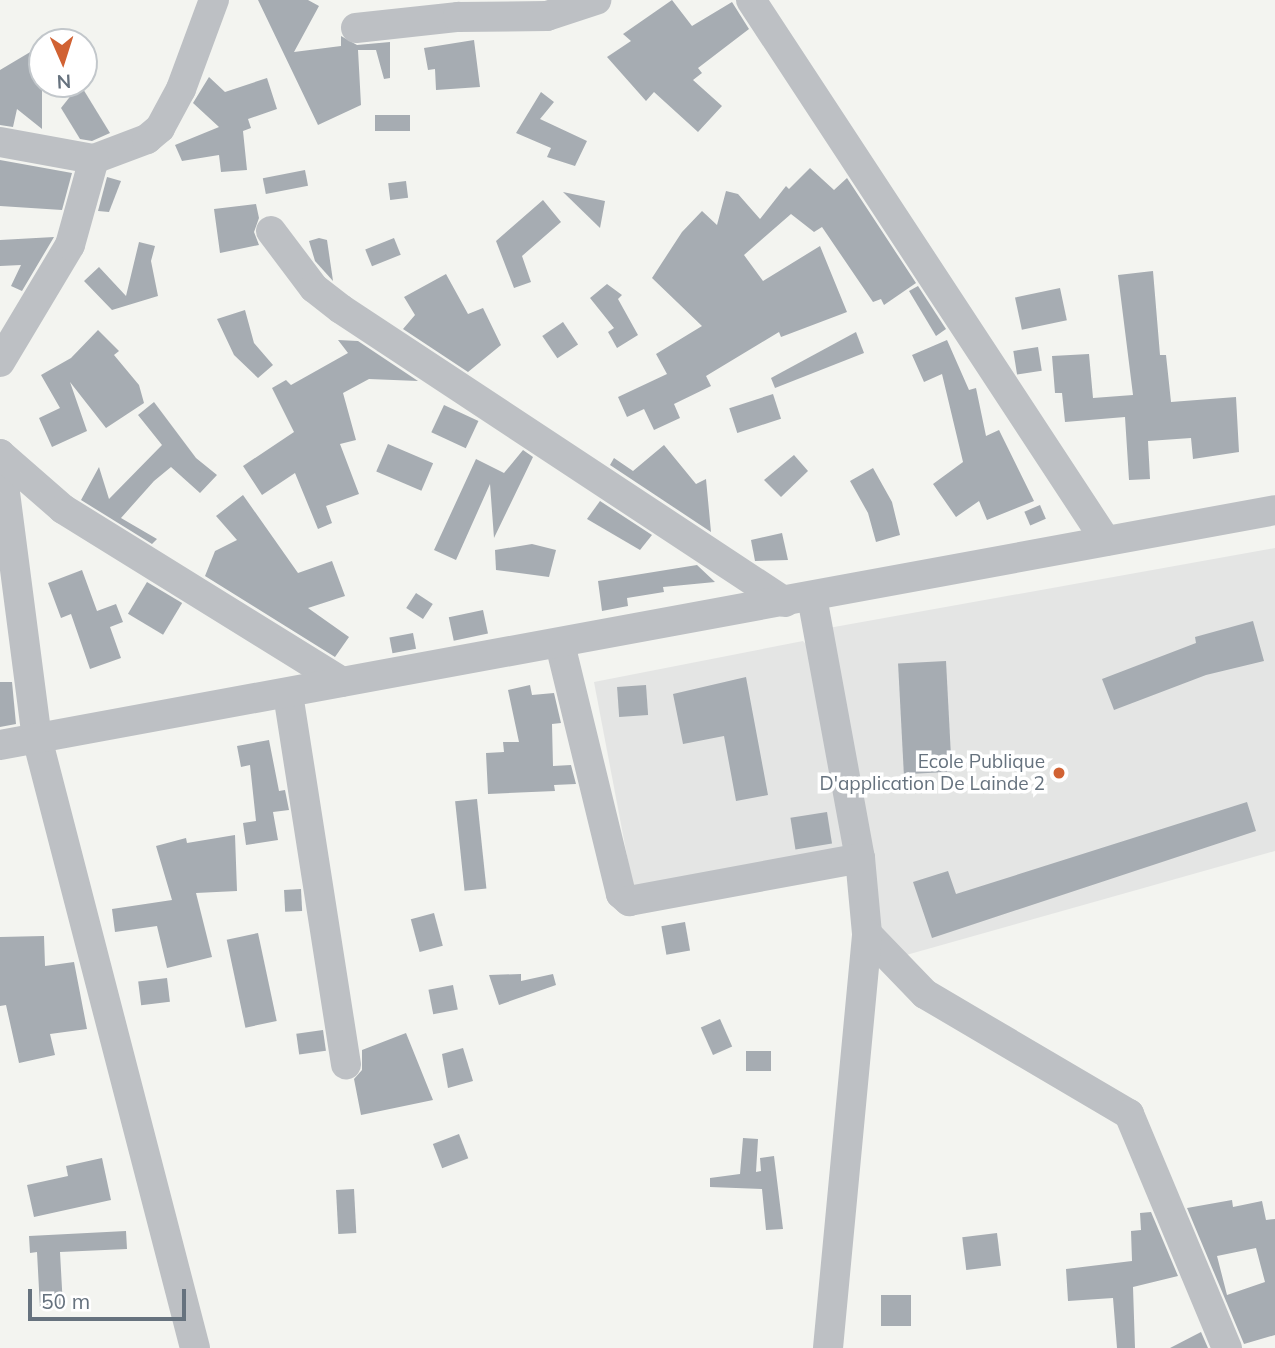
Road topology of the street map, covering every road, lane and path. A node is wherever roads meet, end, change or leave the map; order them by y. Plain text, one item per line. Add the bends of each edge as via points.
1 (214, 0) edge
2 (596, 0) edge
3 (751, 0) edge
4 (356, 28) dead end
5 (0, 142) edge
6 (94, 159) junction
7 (271, 231) dead end
8 (0, 362) edge
9 (0, 454) edge
10 (1275, 510) edge
11 (1106, 541) junction
12 (799, 599) junction
13 (560, 644) junction
14 (342, 682) junction
15 (288, 694) junction
16 (37, 738) junction
17 (0, 745) edge
18 (860, 858) junction
19 (867, 934) junction
20 (346, 1064) dead end
21 (195, 1348) edge
22 (828, 1348) edge
23 (1227, 1348) edge

1 - 6 street via 160,128 146,139
2 - 4 street via 547,16 445,17
3 - 11 street
5 - 6 street
6 - 8 street via 70,245
7 - 12 street via 314,288 341,309
9 - 14 street via 63,509
9 - 16 street
10 - 11 street
11 - 12 street
12 - 13 street
12 - 18 street
13 - 14 street
13 - 18 street via 621,894 629,901
14 - 15 street
15 - 16 street
15 - 20 street
16 - 17 street
16 - 21 street
18 - 19 street
19 - 22 street
19 - 23 street via 925,994 1129,1114

